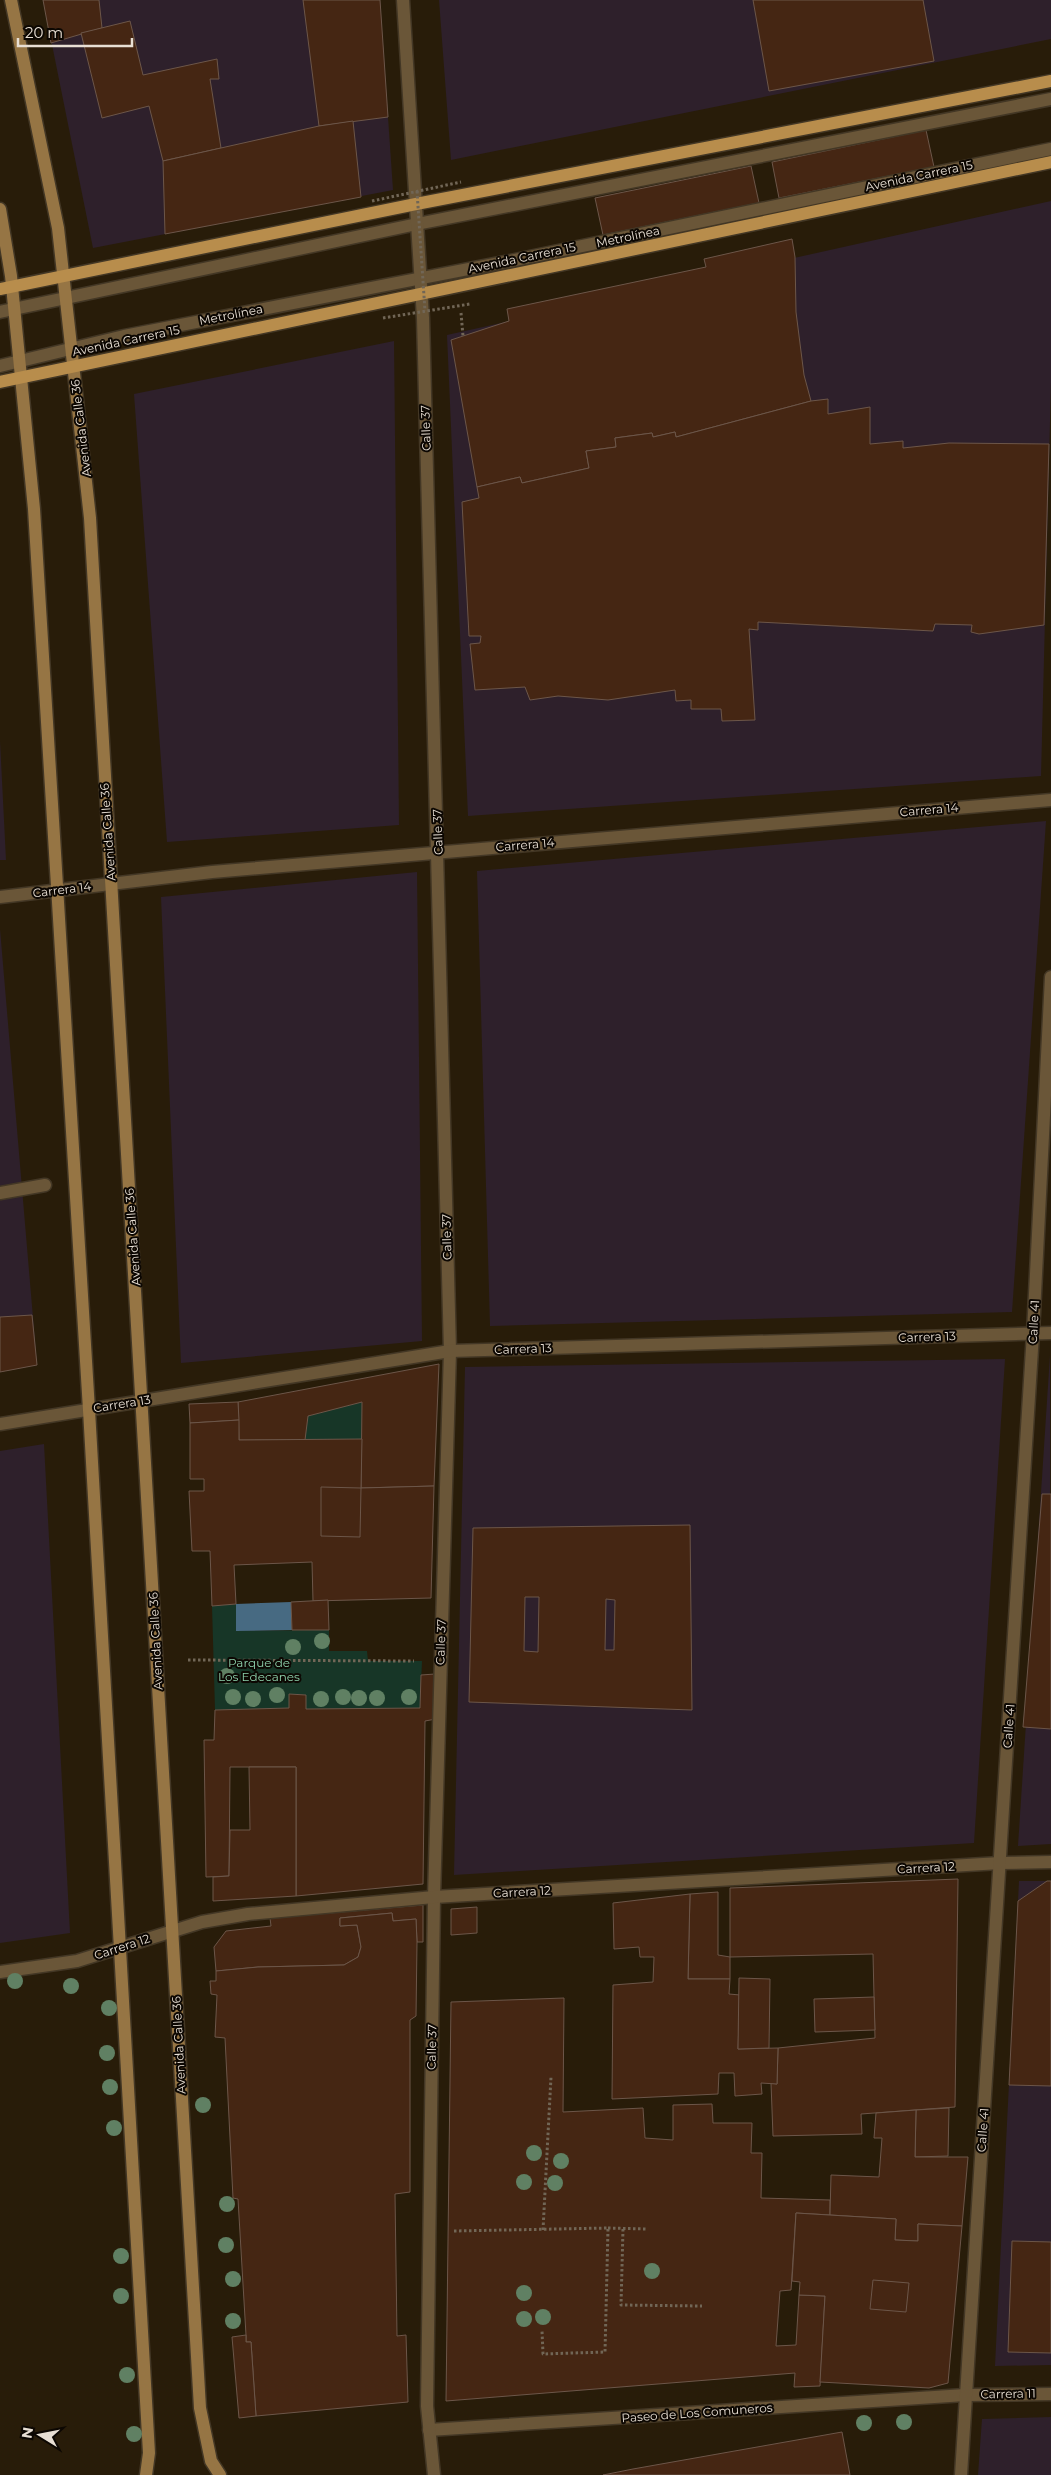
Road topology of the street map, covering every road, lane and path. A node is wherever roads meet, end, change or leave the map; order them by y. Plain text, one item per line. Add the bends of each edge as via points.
1 (11, 0) edge
2 (403, 0) edge
3 (1051, 81) edge
4 (1051, 100) edge
5 (1051, 150) edge
6 (1051, 162) edge
7 (461, 182) dead end
8 (416, 198) junction
9 (372, 201) dead end
10 (0, 209) edge
11 (417, 224) junction
12 (64, 275) junction
13 (420, 278) junction
14 (6, 287) edge
15 (422, 293) junction
16 (67, 298) junction
17 (470, 304) dead end
18 (460, 305) junction
19 (14, 309) junction
20 (425, 311) junction
21 (0, 312) edge
22 (383, 318) dead end
23 (463, 336) dead end
24 (72, 350) junction
25 (19, 361) junction
26 (0, 366) edge
27 (74, 367) junction
28 (21, 378) junction
29 (0, 382) edge
30 (1051, 800) edge
31 (438, 852) junction
32 (112, 884) junction
33 (56, 891) junction
34 (0, 897) edge
35 (1051, 977) edge
36 (45, 1185) dead end
37 (0, 1193) edge
38 (1033, 1333) junction
39 (1051, 1333) edge
40 (450, 1351) junction
41 (143, 1401) junction
42 (89, 1410) junction
43 (0, 1424) edge
44 (188, 1660) dead end
45 (441, 1661) junction
46 (1051, 1862) edge
47 (1000, 1863) junction
48 (434, 1898) junction
49 (173, 1931) junction
50 (120, 1949) junction
51 (0, 1972) edge
52 (551, 2077) dead end
53 (608, 2228) junction
54 (623, 2229) junction
55 (543, 2230) junction
56 (646, 2230) dead end
57 (448, 2231) dead end
58 (702, 2306) dead end
59 (542, 2331) dead end
60 (1051, 2394) edge
61 (965, 2395) junction
62 (429, 2430) junction
63 (146, 2475) edge
64 (220, 2475) edge
65 (434, 2475) edge
66 (961, 2475) edge

1 - 12 main road, Avenida Calle 36 via 55,211
2 - 8 street, Calle 37
3 - 8 main road
4 - 11 street
5 - 13 street, Metrolínea
6 - 15 main road, Avenida Carrera 15
7 - 8 path, bridge
8 - 9 path, bridge
8 - 11 street, Calle 37
8 - 12 main road
8 - 20 path, bridge
10 - 14 main road
11 - 13 street, Calle 37
11 - 16 street
12 - 14 main road
12 - 16 main road, Avenida Calle 36
13 - 15 street, Calle 37
13 - 24 street, Metrolínea via 124,336
14 - 19 main road
15 - 27 main road, Avenida Carrera 15
15 - 31 street, Calle 37
16 - 19 street
16 - 24 main road, Avenida Calle 36
17 - 18 path, bridge
18 - 20 path, bridge
18 - 23 path
19 - 21 street
19 - 25 main road
20 - 22 path, bridge
24 - 25 street, Metrolínea
24 - 27 main road, Avenida Calle 36
25 - 26 street, Metrolínea
25 - 28 main road
27 - 28 main road, Avenida Carrera 15
27 - 32 main road, Avenida Calle 36 via 90,518
28 - 29 main road, Avenida Carrera 15
28 - 33 main road via 34,509
30 - 31 street, Carrera 14
31 - 32 street, Carrera 14
31 - 40 street, Calle 37
32 - 33 street, Carrera 14
32 - 41 main road, Avenida Calle 36
33 - 34 street, Carrera 14
33 - 42 main road
35 - 38 street, Calle 41
36 - 37 street
38 - 39 street, Carrera 13
38 - 40 street, Carrera 13
38 - 47 street, Calle 41
40 - 41 street, Carrera 13
40 - 45 street, Calle 37
41 - 42 street, Carrera 13
41 - 49 main road, Avenida Calle 36
42 - 43 street, Carrera 13
42 - 50 main road
44 - 45 path
45 - 48 street, Calle 37
46 - 47 street, Carrera 12
47 - 48 street, Carrera 12
47 - 61 street, Calle 41
48 - 49 street, Carrera 12 via 248,1914
48 - 62 street, Calle 37
49 - 50 street, Carrera 12
49 - 64 main road, Avenida Calle 36 via 200,2408 211,2461
50 - 51 street, Carrera 12 via 58,1965
50 - 63 main road via 149,2453
52 - 55 path
53 - 54 path
53 - 55 path
53 - 59 path via 605,2352 542,2354
54 - 56 path
54 - 58 path via 621,2305
55 - 57 path
60 - 61 street, Carrera 11
61 - 62 street, Paseo de Los Comuneros
61 - 66 street, Calle 41
62 - 65 street, Calle 37

